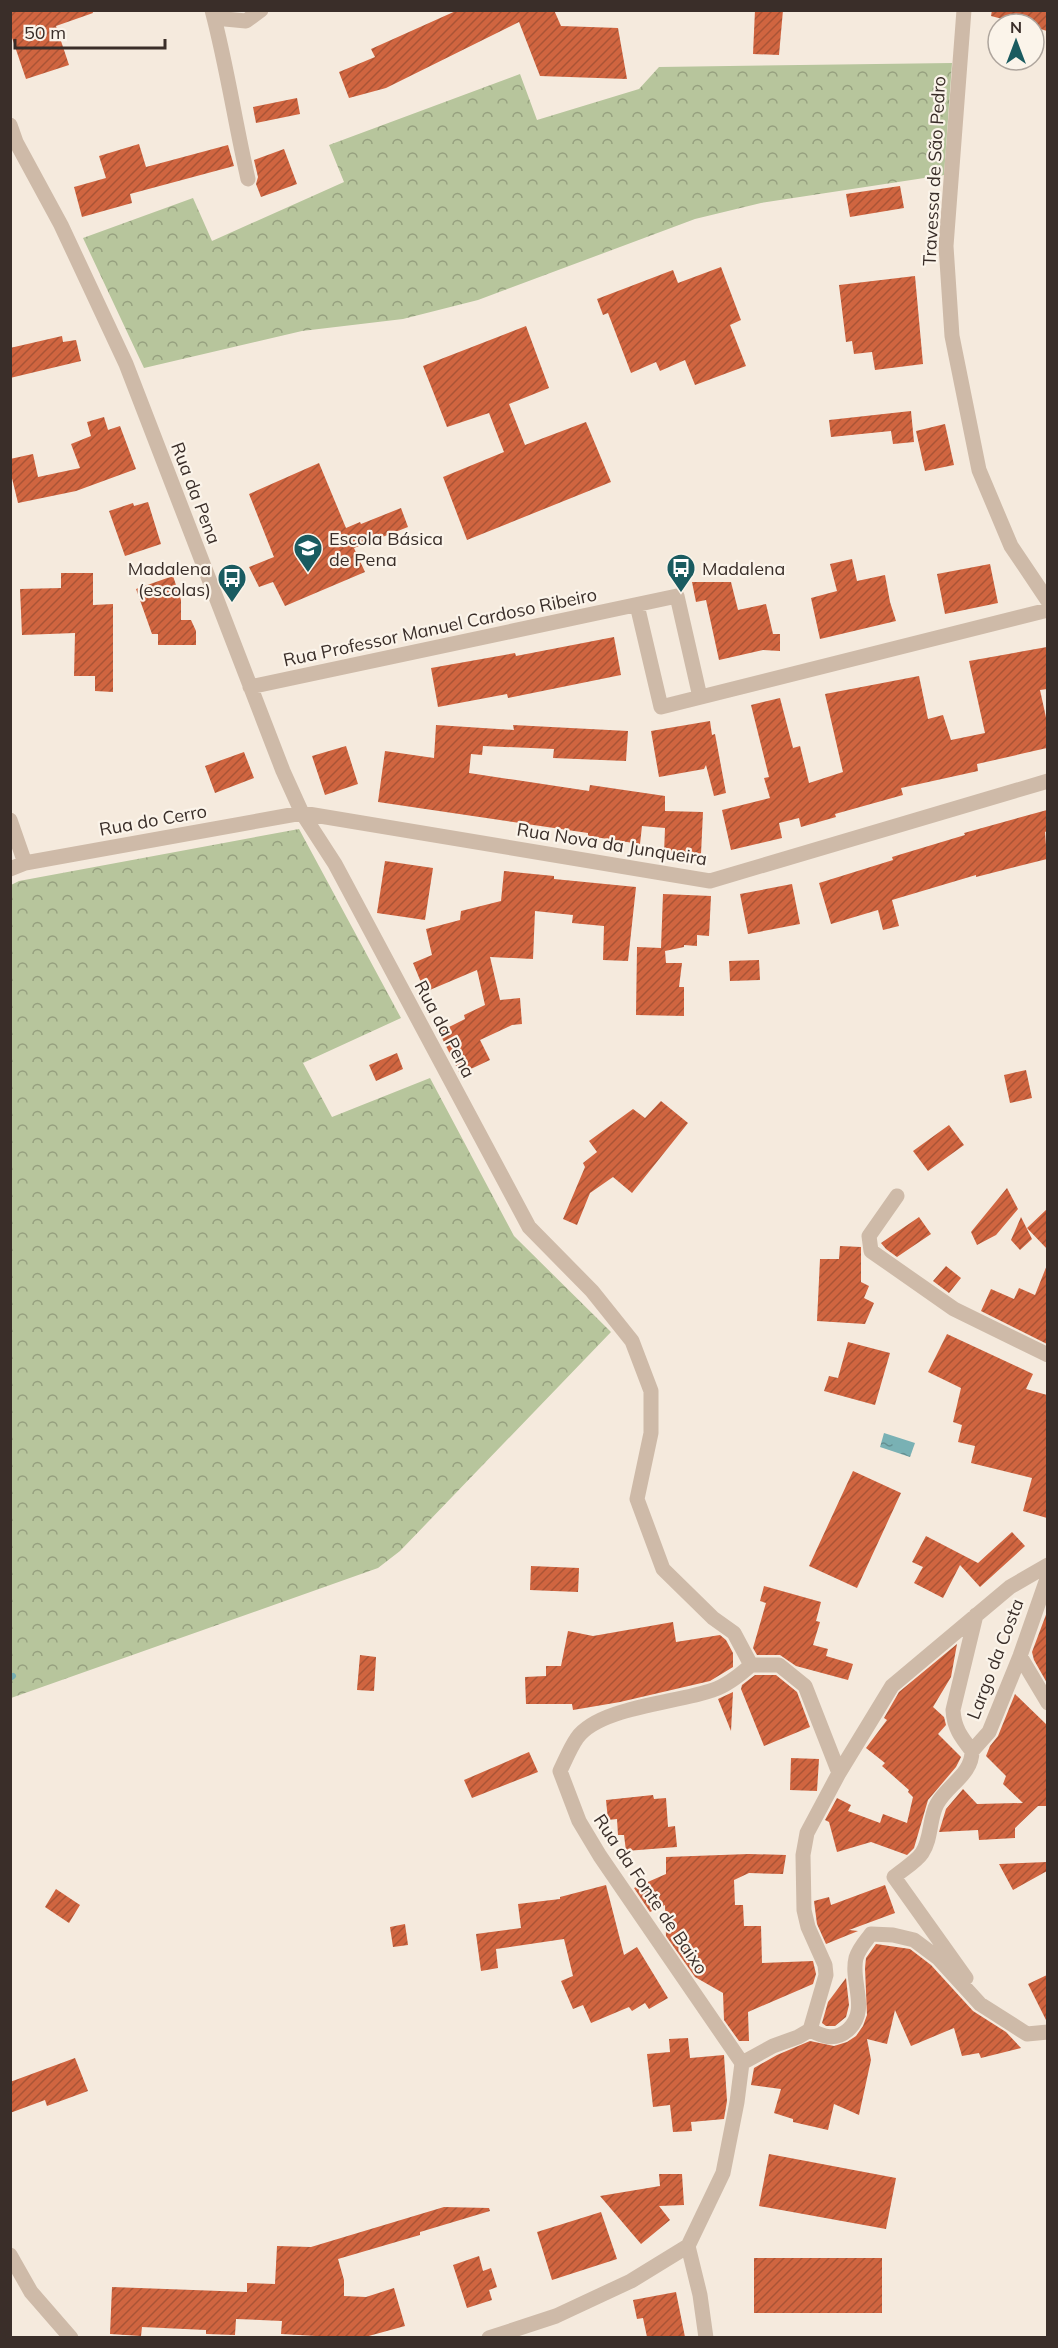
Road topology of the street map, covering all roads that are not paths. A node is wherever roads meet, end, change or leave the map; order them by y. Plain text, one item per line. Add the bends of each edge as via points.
1 (214, 10) edge
2 (261, 10) edge
3 (964, 10) edge
4 (10, 125) edge
5 (248, 179) dead end
6 (1047, 601) edge
7 (637, 605) junction
8 (1047, 610) edge
9 (250, 687) junction
10 (700, 697) junction
11 (1047, 781) edge
12 (303, 813) junction
13 (10, 820) edge
14 (18, 866) edge
15 (897, 1196) dead end
16 (1047, 1355) edge
17 (1047, 1565) edge
18 (1047, 1576) edge
19 (976, 1615) junction
20 (1020, 1656) junction
21 (751, 1665) junction
22 (1047, 1703) edge
23 (972, 1750) junction
24 (838, 1773) junction
25 (976, 1998) junction
26 (810, 2030) junction
27 (1047, 2032) edge
28 (742, 2063) junction
29 (688, 2246) junction
30 (10, 2256) edge
31 (71, 2337) edge
32 (489, 2337) edge
33 (706, 2337) edge

1 - 2 street via 225,19 246,21
1 - 5 street
3 - 6 street, Travessa de São Pedro via 946,246 952,336 980,470 1011,546
4 - 9 street, Rua da Pena via 126,364
7 - 9 street, Rua Professor Manuel Cardoso Ribeiro
7 - 10 street, Rua Professor Manuel Cardoso Ribeiro via 677,596
7 - 10 street via 661,707
8 - 10 street
9 - 12 street, Rua da Pena
11 - 12 street, Rua Nova da Junqueira via 710,881
12 - 14 street, Rua do Cerro
12 - 21 street, Rua da Pena via 335,864 529,1227 592,1291 632,1341 651,1391 651,1433 637,1499 663,1569 734,1633
13 - 14 street
15 - 16 street via 869,1236 871,1251 954,1309
17 - 19 street via 1010,1587
18 - 20 street, Largo da Costa
19 - 23 street, Largo da Costa via 953,1710 959,1735
19 - 24 street via 892,1686
20 - 22 street
20 - 23 street, Largo da Costa via 988,1732
21 - 24 street via 779,1665 805,1686
21 - 28 street, Rua da Fonte de Baixo via 714,1690 596,1722 577,1737 560,1771 579,1821 600,1856
23 - 25 street via 966,1772 936,1805 922,1853 894,1877 964,1973
24 - 26 street via 803,1844 804,1910 826,1975
25 - 26 street via 914,1940 872,1934 856,1958 859,2014 852,2026 841,2036 833,2037
25 - 27 street via 1028,2034
26 - 28 street
28 - 29 street via 723,2173
29 - 32 street via 631,2281 556,2316
29 - 33 street
30 - 31 street via 31,2292

